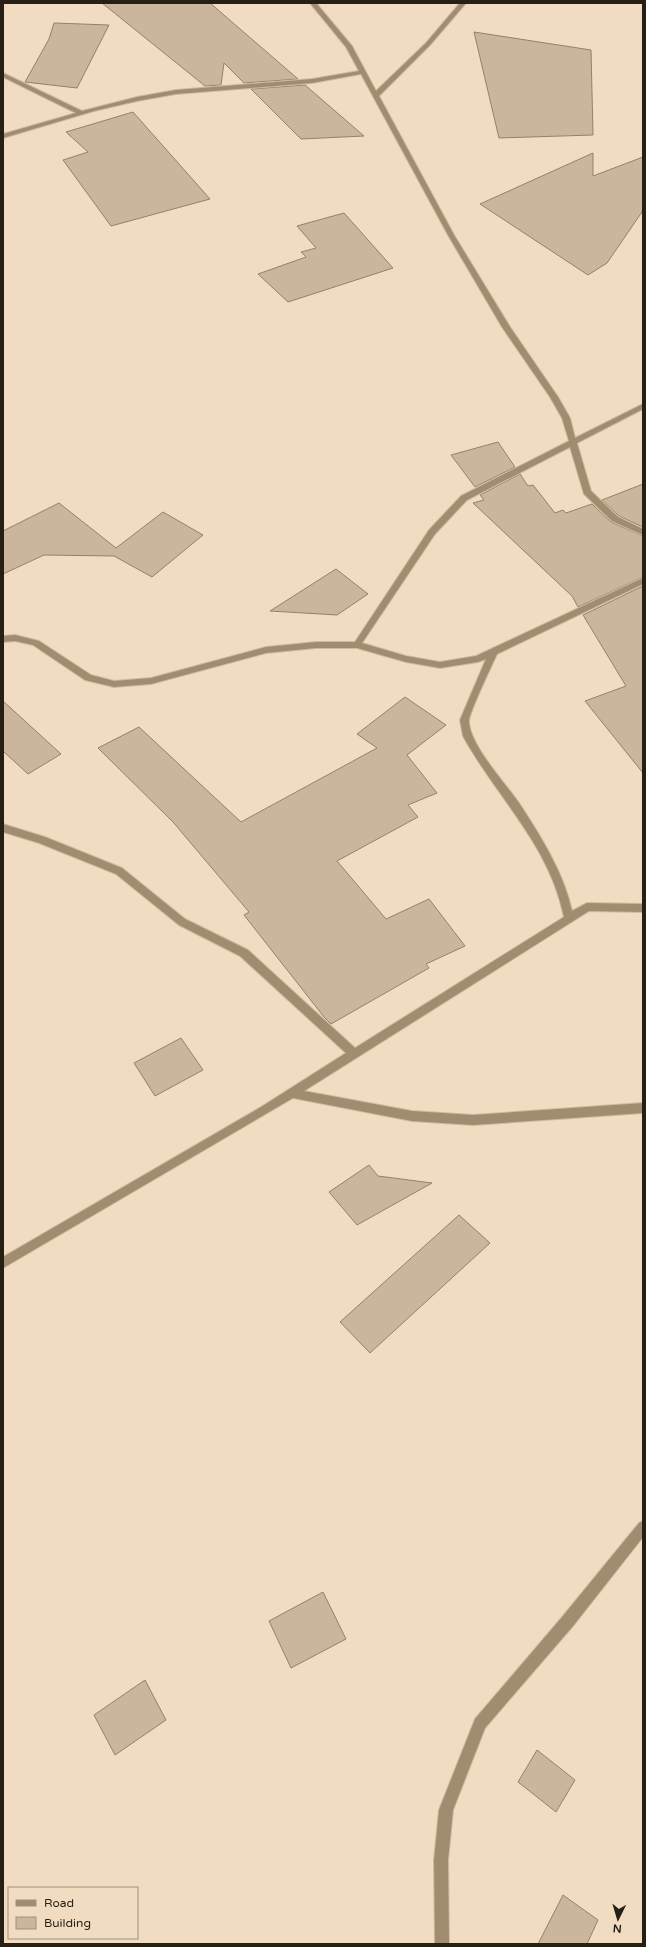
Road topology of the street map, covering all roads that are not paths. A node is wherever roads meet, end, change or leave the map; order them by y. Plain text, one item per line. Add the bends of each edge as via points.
1 (313, 3) edge
2 (463, 3) edge
3 (363, 72) junction
4 (3, 75) edge
5 (375, 96) junction
6 (81, 114) junction
7 (3, 136) edge
8 (643, 406) edge
9 (573, 443) junction
10 (643, 532) edge
11 (643, 582) edge
12 (3, 640) edge
13 (357, 645) junction
14 (493, 652) junction
15 (3, 828) edge
16 (643, 908) edge
17 (569, 919) junction
18 (354, 1054) junction
19 (292, 1093) junction
20 (643, 1108) edge
21 (3, 1262) edge
22 (643, 1527) edge
23 (442, 1944) edge

1 - 3 street via 349,46
2 - 5 street via 428,44
3 - 5 street
3 - 6 street via 312,80 176,92
4 - 6 street
5 - 9 street via 490,301 566,418
6 - 7 street
8 - 9 street
9 - 10 street via 587,492 615,519
9 - 13 street via 464,498 432,532
11 - 14 street
12 - 13 street via 15,638 36,643 88,678 114,684 151,681 266,650 316,645
13 - 14 street via 406,659 440,665 478,659
14 - 17 street via 464,720 467,736 542,847 565,900
15 - 18 street via 42,840 119,871 182,922 244,953
16 - 17 street via 587,907
17 - 18 street
18 - 19 street
19 - 20 street via 412,1116 473,1120
19 - 21 street
22 - 23 street via 568,1621 480,1724 446,1810 441,1860

